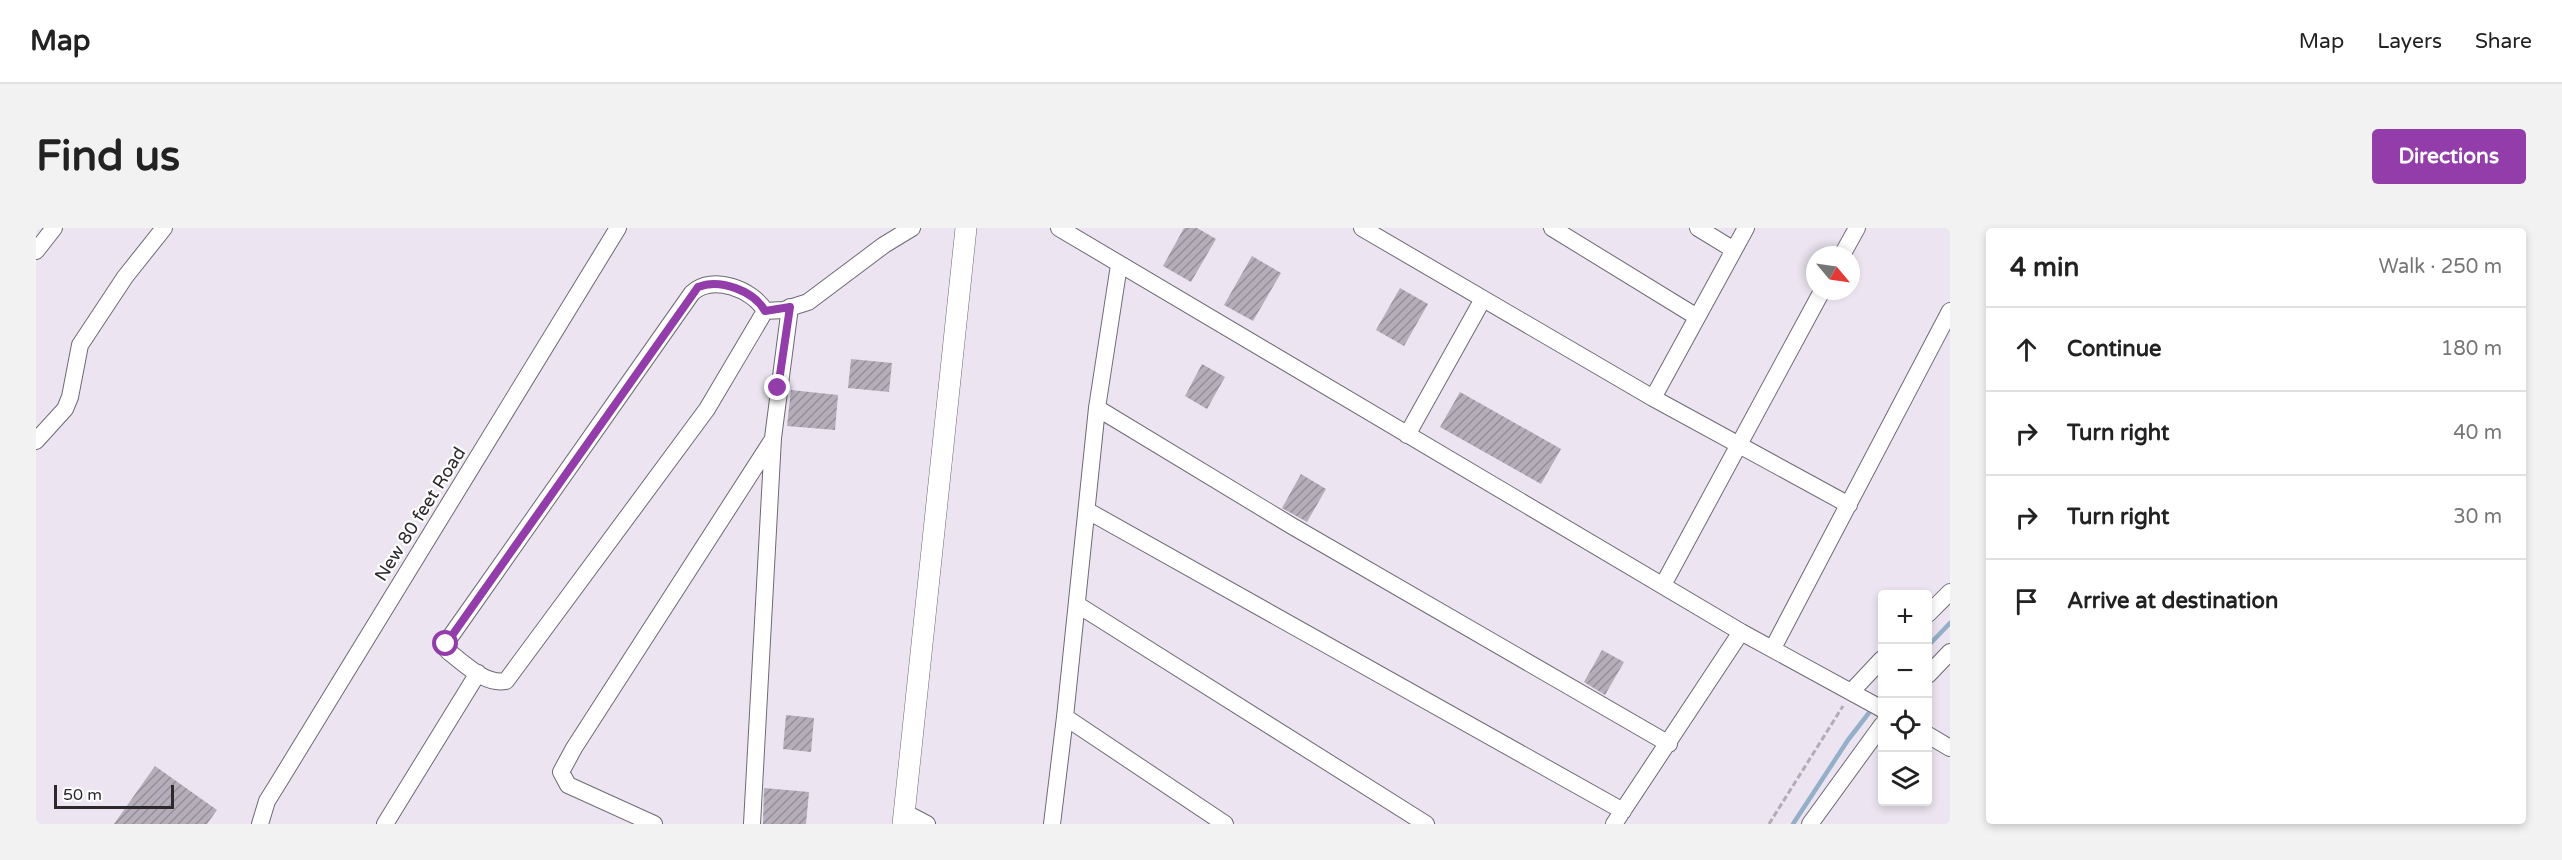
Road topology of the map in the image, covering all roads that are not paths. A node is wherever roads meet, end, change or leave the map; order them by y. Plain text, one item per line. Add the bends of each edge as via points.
1 (54, 228) edge
2 (164, 228) edge
3 (912, 228) edge
4 (966, 228) edge
5 (1059, 228) edge
6 (1362, 228) edge
7 (1552, 228) edge
8 (1698, 228) edge
9 (1746, 228) edge
10 (1857, 228) edge
11 (614, 230) edge
12 (1847, 246) edge
13 (1734, 250) junction
14 (36, 251) edge
15 (1119, 265) junction
16 (1483, 299) junction
17 (1817, 300) edge
18 (790, 307) junction
19 (765, 311) junction
20 (1950, 311) edge
21 (1697, 317) junction
22 (1653, 398) junction
23 (1097, 408) junction
24 (1407, 435) junction
25 (773, 438) junction
26 (36, 441) edge
27 (1739, 444) junction
28 (1849, 505) junction
29 (1088, 511) junction
30 (1663, 585) junction
31 (1950, 592) edge
32 (1078, 605) junction
33 (1932, 610) edge
34 (1741, 632) junction
35 (1773, 648) junction
36 (1950, 652) edge
37 (1878, 663) edge
38 (1932, 671) edge
39 (478, 673) junction
40 (1852, 692) junction
41 (1878, 707) edge
42 (1065, 717) junction
43 (1878, 731) edge
44 (1932, 737) edge
45 (1669, 744) junction
46 (1950, 748) edge
47 (1618, 817) edge
48 (904, 818) edge
49 (1818, 821) edge
50 (1422, 823) edge
51 (260, 824) edge
52 (385, 824) edge
53 (654, 824) edge
54 (752, 824) edge
55 (927, 824) edge
56 (1052, 824) edge
57 (1226, 824) edge

1 - 14 street
2 - 26 street via 125,277 80,345 68,403
3 - 18 street via 884,244 808,302
4 - 48 street
5 - 15 street
6 - 16 street
7 - 21 street
8 - 13 street
9 - 13 street
10 - 12 street
11 - 51 street, New 80 feet Road via 267,801
13 - 21 street
15 - 23 street
15 - 24 street
16 - 22 street
16 - 24 street
17 - 27 street
18 - 19 street
18 - 25 street
19 - 39 street via 707,409 512,674 506,681 496,683
19 - 39 street via 761,303 733,287 704,285 692,293 448,640 448,652
20 - 28 street
21 - 22 street
22 - 27 street
23 - 29 street
23 - 45 street
24 - 30 street
25 - 53 street via 561,771 568,785
25 - 54 street
27 - 28 street
27 - 30 street
28 - 35 street
29 - 32 street
29 - 47 street
30 - 34 street
31 - 33 street
32 - 42 street
32 - 50 street
34 - 35 street
34 - 45 street
35 - 40 street
36 - 38 street
37 - 40 street
39 - 52 street
40 - 41 street
42 - 56 street
42 - 57 street
43 - 49 street
44 - 46 street
45 - 47 street
48 - 55 street

